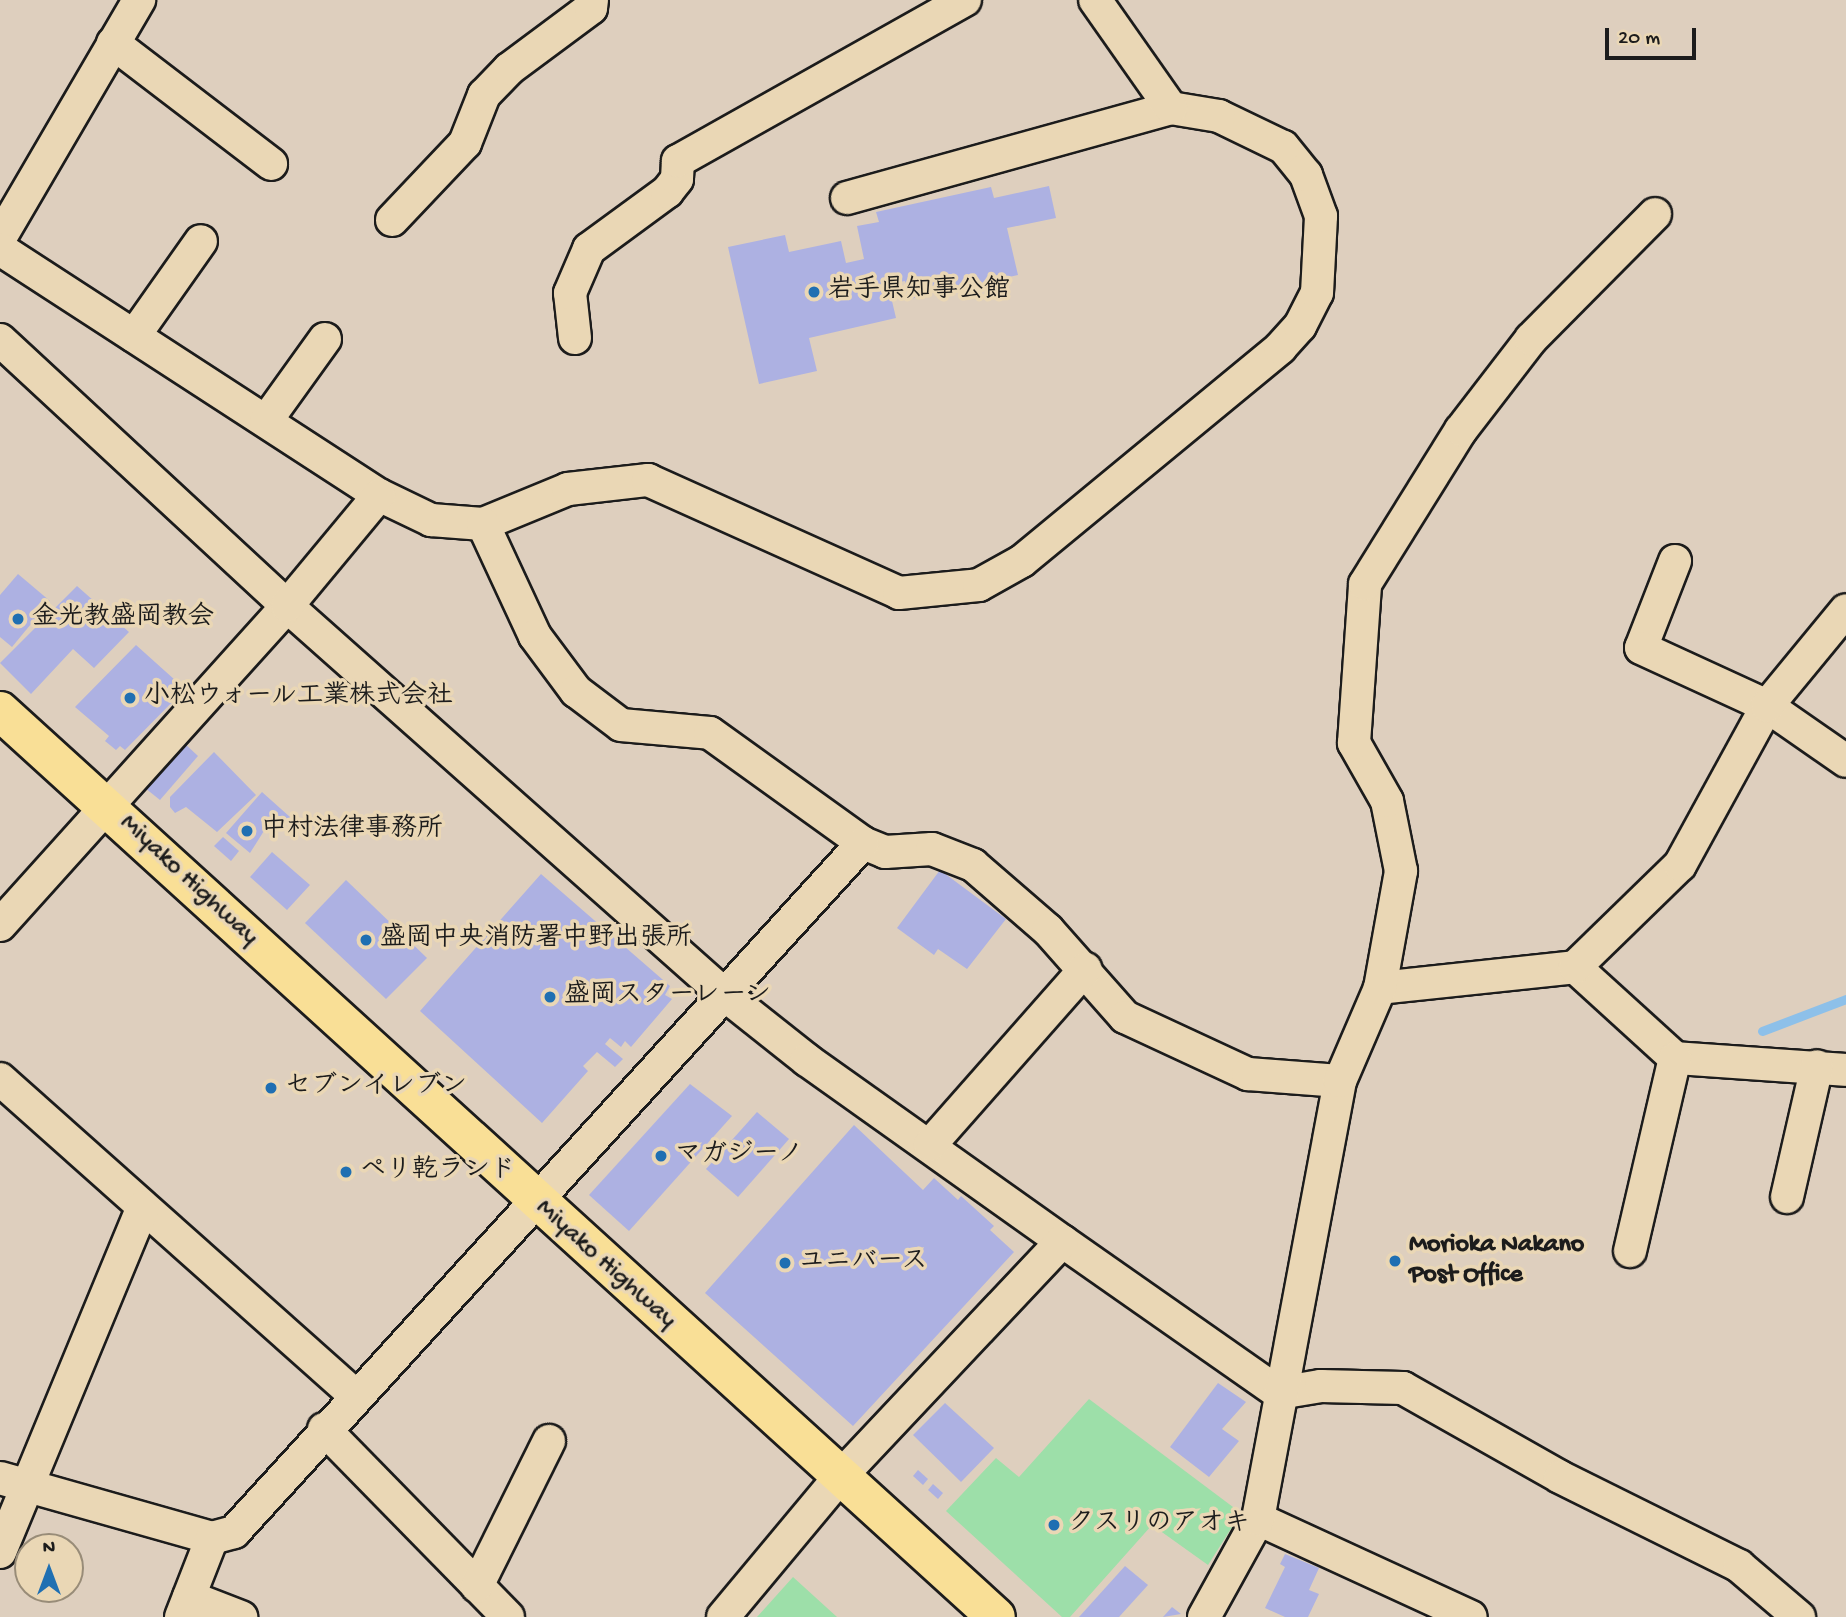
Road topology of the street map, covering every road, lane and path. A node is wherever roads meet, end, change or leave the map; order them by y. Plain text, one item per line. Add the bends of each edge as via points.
1 (139, 0) edge
2 (592, 0) edge
3 (965, 0) edge
4 (1095, 0) edge
5 (113, 43) junction
6 (1171, 108) junction
7 (271, 164) dead end
8 (848, 198) dead end
9 (1655, 214) dead end
10 (392, 220) dead end
11 (0, 238) edge
12 (201, 241) dead end
13 (0, 249) edge
14 (134, 336) junction
15 (575, 338) dead end
16 (325, 339) dead end
17 (0, 340) edge
18 (266, 422) junction
19 (379, 495) junction
20 (483, 524) junction
21 (1675, 561) dead end
22 (287, 606) junction
23 (1846, 610) edge
24 (1768, 706) junction
25 (0, 711) edge
26 (1846, 761) edge
27 (106, 806) junction
28 (863, 843) junction
29 (0, 925) edge
30 (1575, 967) junction
31 (1085, 969) junction
32 (1380, 988) junction
33 (724, 995) junction
34 (1675, 1058) junction
35 (1832, 1068) edge
36 (0, 1079) edge
37 (1340, 1081) junction
38 (930, 1146) junction
39 (1787, 1197) dead end
40 (534, 1200) junction
41 (143, 1207) junction
42 (1062, 1241) junction
43 (1630, 1251) dead end
44 (1279, 1392) junction
45 (355, 1395) junction
46 (324, 1429) junction
47 (549, 1441) dead end
48 (839, 1478) junction
49 (13, 1481) edge
50 (1258, 1519) junction
51 (212, 1538) junction
52 (0, 1552) edge
53 (477, 1586) junction
54 (185, 1607) edge
55 (241, 1617) edge
56 (508, 1617) edge
57 (723, 1617) edge
58 (996, 1617) edge
59 (1204, 1617) edge
60 (1471, 1617) edge
61 (1799, 1617) edge

1 - 5 street
2 - 10 street via 591,8 509,69 484,95 465,143
3 - 15 street via 678,161 677,179 667,192 589,249 570,293
4 - 6 street
5 - 7 street
5 - 11 street
6 - 8 street
6 - 20 street via 1219,116 1283,147 1306,175 1321,216 1317,293 1300,326 1280,348 1022,561 979,585 899,593 648,480 568,489
9 - 32 street via 1531,339 1461,430 1365,584 1354,743 1387,802 1401,871
12 - 14 street
13 - 14 street
14 - 18 street
16 - 18 street
17 - 22 street
18 - 19 street
19 - 20 street via 431,520
19 - 22 street
20 - 28 street via 535,636 576,691 621,725 710,733
21 - 24 street via 1641,648
22 - 27 street
22 - 33 street
23 - 24 street
24 - 26 street
24 - 30 street via 1680,865
25 - 27 highway, Miyako Highway
27 - 29 street
27 - 40 highway, Miyako Highway
28 - 31 street via 885,852 932,849 973,865
28 - 33 street
30 - 32 street
30 - 34 street
31 - 37 street via 1125,1017 1248,1074
31 - 38 street
32 - 37 street
33 - 38 street
33 - 40 street
34 - 35 street
34 - 43 street
35 - 39 street
36 - 41 street
37 - 44 street
38 - 42 street
40 - 45 street
40 - 48 highway, Miyako Highway
41 - 45 street
41 - 49 street
42 - 44 street
42 - 48 street
44 - 50 street
44 - 61 street via 1321,1387 1403,1388 1572,1483 1739,1566
45 - 46 street
46 - 51 street via 234,1532
46 - 53 street
47 - 53 street
48 - 57 street
48 - 58 highway, Miyako Highway
49 - 51 street
49 - 52 street
50 - 59 street
50 - 60 street
51 - 54 street
53 - 56 street
54 - 55 street

